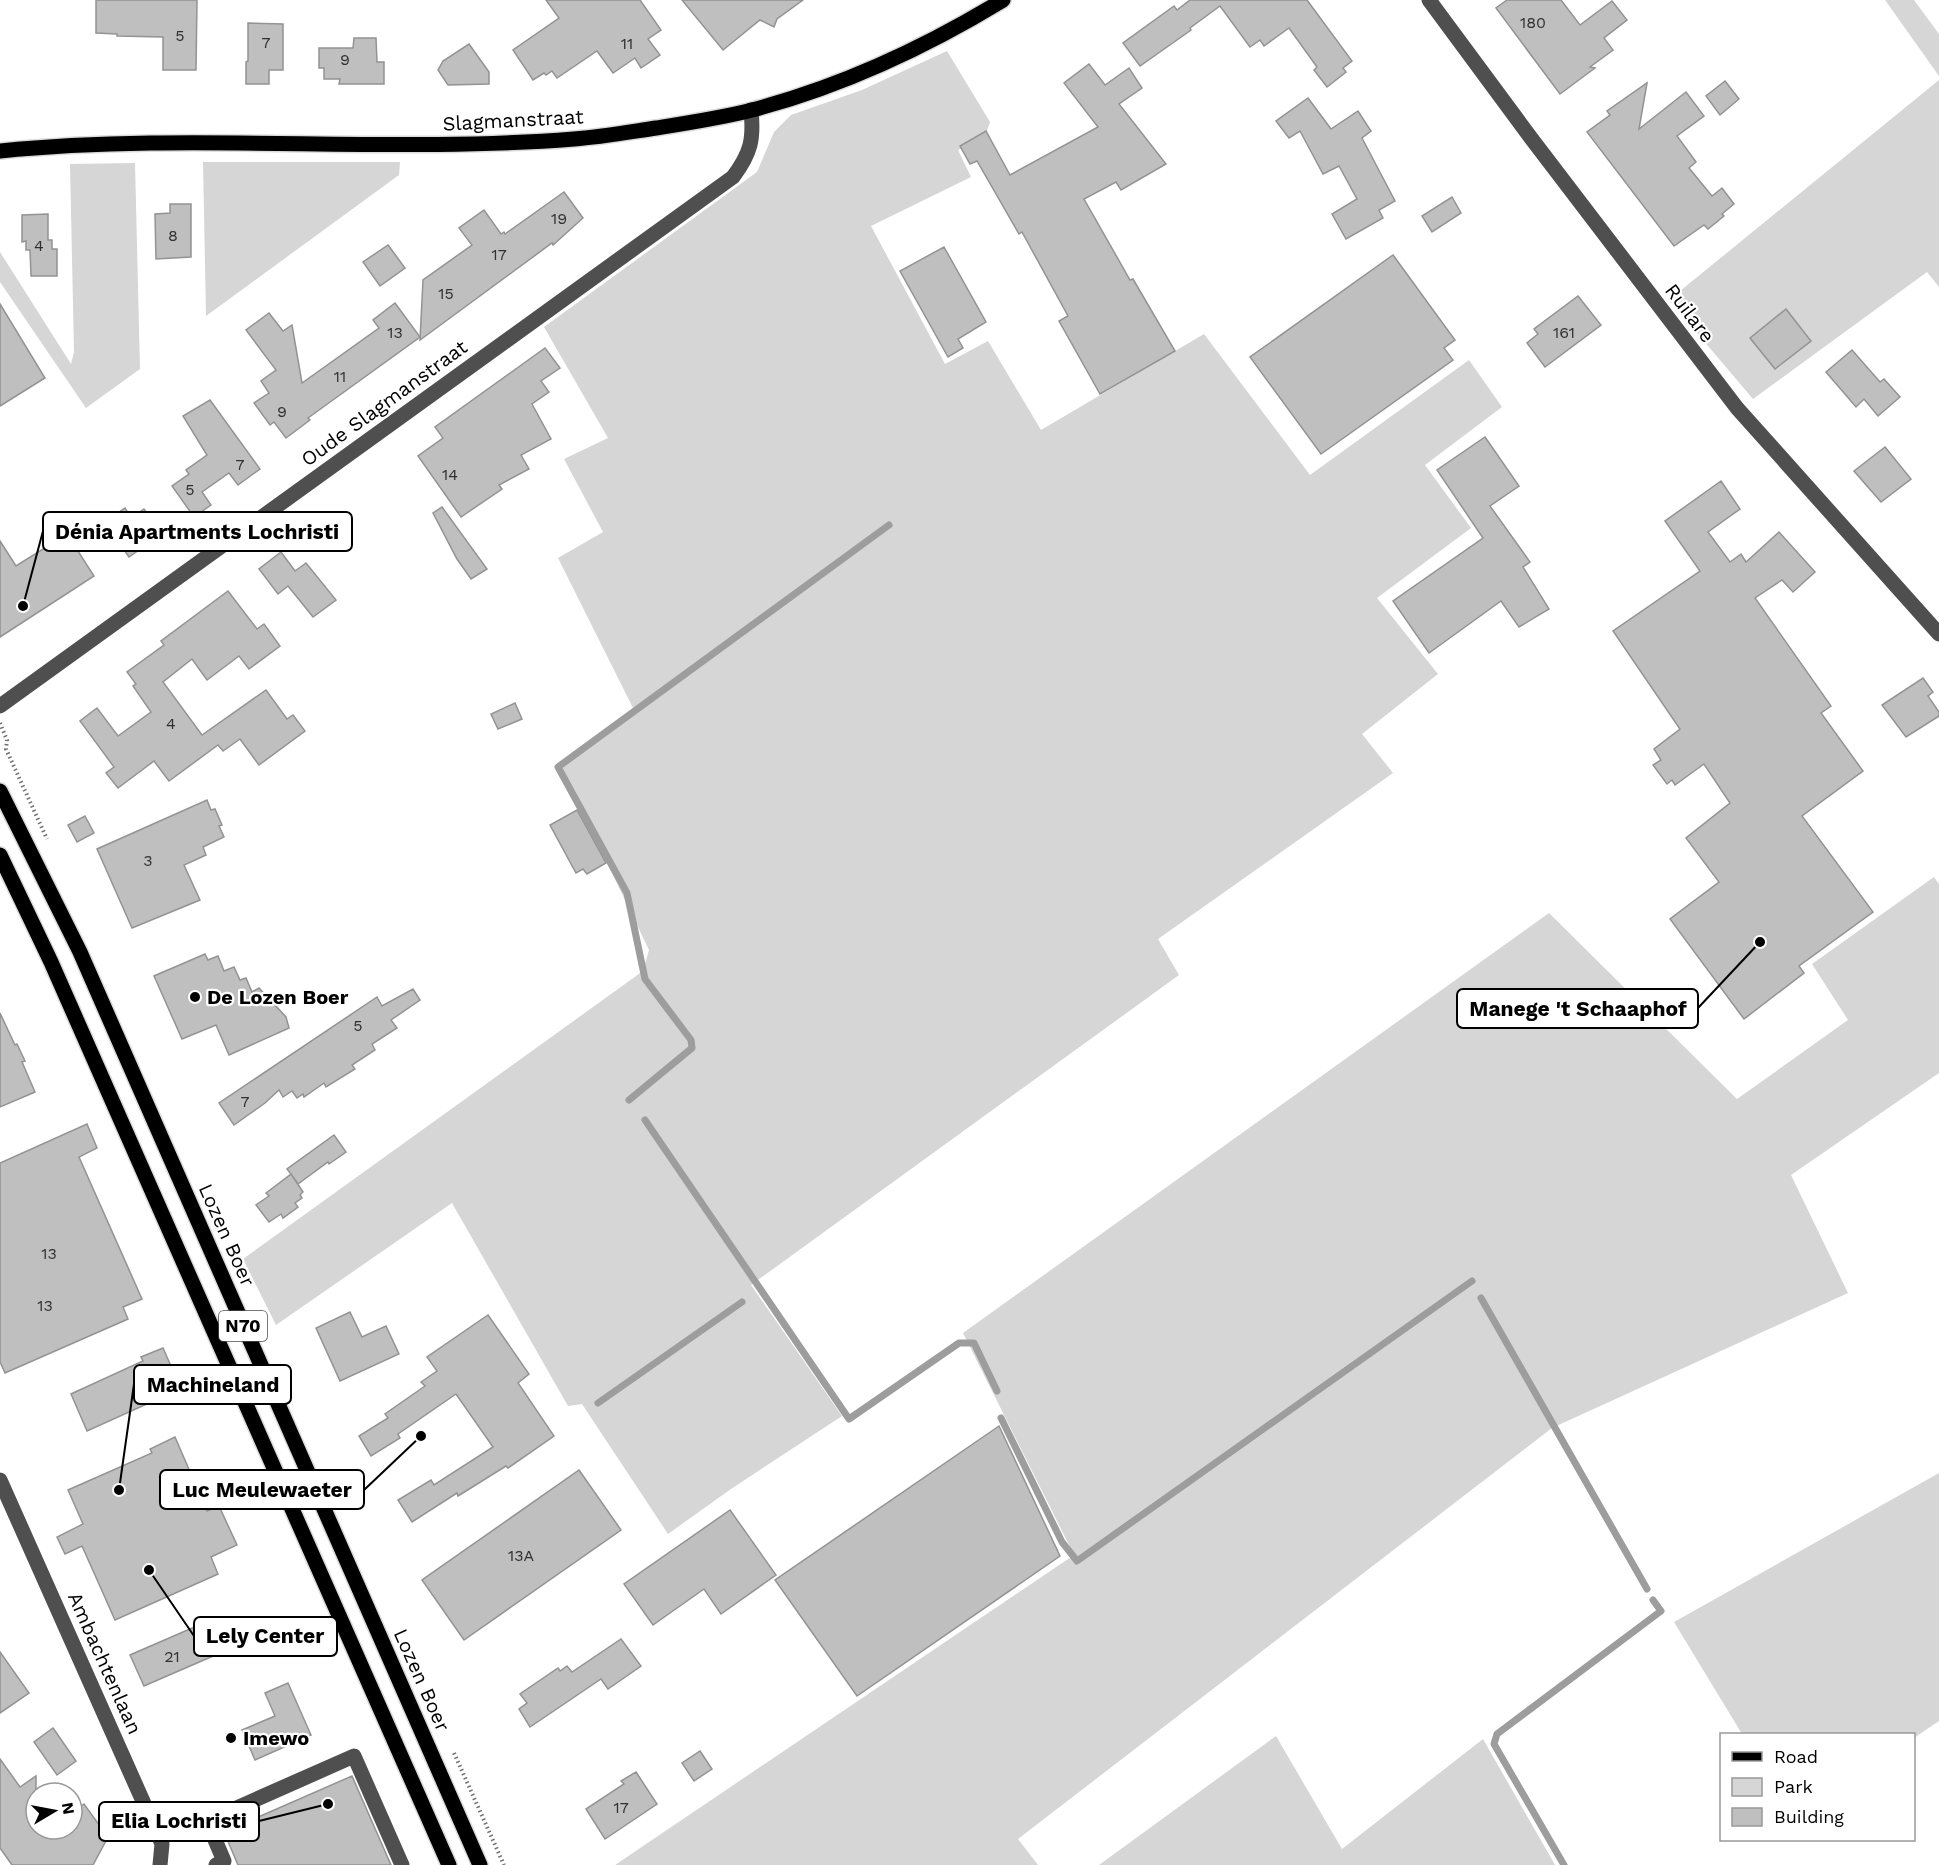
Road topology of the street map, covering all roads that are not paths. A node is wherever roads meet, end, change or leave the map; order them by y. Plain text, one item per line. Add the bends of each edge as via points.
1 (1003, 0) edge
2 (1429, 0) edge
3 (751, 110) junction
4 (0, 151) edge
5 (1939, 634) edge
6 (0, 706) edge
7 (0, 790) edge
8 (0, 855) edge
9 (0, 1480) edge
10 (160, 1865) edge
11 (216, 1865) edge
12 (402, 1865) edge
13 (449, 1865) edge
14 (480, 1865) edge

1 - 3 main road, Slagmanstraat via 858,73
2 - 5 street, Ruilare via 1737,408
3 - 4 main road, Slagmanstraat via 576,139 499,144 96,144
3 - 6 street, Oude Slagmanstraat via 750,150 733,177
7 - 14 main road, Lozen Boer / N70 via 80,952
8 - 13 main road, N70 via 61,984
9 - 10 street, Ambachtenlaan via 162,1844
11 - 12 street via 224,1861 207,1821 354,1756

